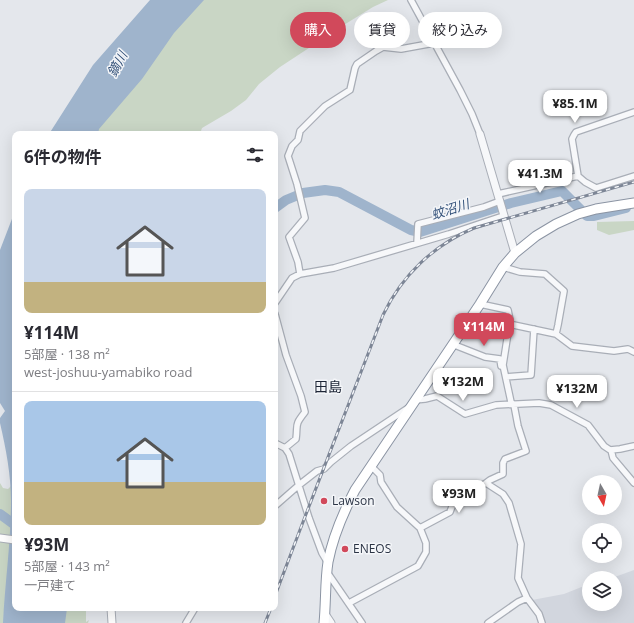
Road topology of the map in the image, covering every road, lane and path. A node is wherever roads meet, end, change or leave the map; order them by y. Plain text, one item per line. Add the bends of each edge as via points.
1 (411, 0) edge
2 (418, 13) edge
3 (418, 46) edge
4 (437, 48) edge
5 (634, 112) edge
6 (480, 134) joint
7 (578, 176) junction
8 (634, 176) edge
9 (499, 198) junction
10 (634, 202) edge
11 (503, 216) junction
12 (417, 240) junction
13 (515, 253) junction
14 (503, 267) junction
15 (300, 274) junction
16 (278, 299) edge
17 (480, 304) junction
18 (509, 324) junction
19 (278, 325) edge
20 (534, 330) junction
21 (556, 334) junction
22 (452, 344) junction
23 (634, 352) edge
24 (504, 367) junction
25 (506, 377) junction
26 (413, 403) junction
27 (514, 405) junction
28 (278, 444) edge
29 (634, 446) edge
30 (285, 448) junction
31 (611, 450) junction
32 (371, 466) junction
33 (486, 483) junction
34 (634, 483) edge
35 (299, 485) junction
36 (278, 503) edge
37 (420, 528) junction
38 (2, 538) edge
39 (12, 540) edge
40 (328, 568) junction
41 (527, 598) junction
42 (349, 603) junction
43 (111, 611) edge
44 (193, 611) edge
45 (324, 620) edge
46 (112, 623) edge
47 (186, 623) edge
48 (331, 623) edge
49 (362, 623) edge
50 (488, 623) edge
51 (542, 623) edge

1 - 2 street
3 - 15 street via 401,49 383,47 362,60 355,68 350,90 325,106 300,132 298,140 292,146 288,156 305,218 289,237
4 - 6 street
5 - 7 street via 576,132 572,140
6 - 9 street
7 - 8 street via 596,188
7 - 9 street
9 - 11 street
9 - 12 street via 418,224
10 - 13 highway via 578,214 536,236
11 - 12 street via 449,234
11 - 13 street
12 - 15 street via 334,268
13 - 14 highway
14 - 17 highway
14 - 21 street via 520,272 545,274 564,292
15 - 16 street via 292,278
17 - 18 street via 508,310
17 - 22 highway
18 - 20 street
18 - 24 street
19 - 30 street via 305,412 298,420 296,438
20 - 21 street
20 - 25 street via 531,375
21 - 23 street via 572,346 614,351 628,349
22 - 24 street via 485,357 500,359 501,366
22 - 26 highway
24 - 25 street
25 - 27 street via 511,402
26 - 27 street via 437,396 465,414 496,405
26 - 32 highway
26 - 35 street
27 - 31 street via 551,405 588,425 604,446
27 - 33 street via 526,452 505,459 503,474
28 - 30 street
29 - 31 street
30 - 35 street
31 - 34 street via 613,458
32 - 37 street via 380,475 381,482 397,507
32 - 40 highway via 342,513 333,539
33 - 37 street via 459,496 450,512
33 - 41 street via 504,494 509,503 521,544 518,578
35 - 36 street
35 - 40 street
37 - 42 street via 426,543 426,552 418,566
38 - 39 main road
40 - 42 street
40 - 45 highway
41 - 50 street
41 - 51 street via 539,614
42 - 49 street
43 - 46 main road
44 - 47 street
45 - 48 street

